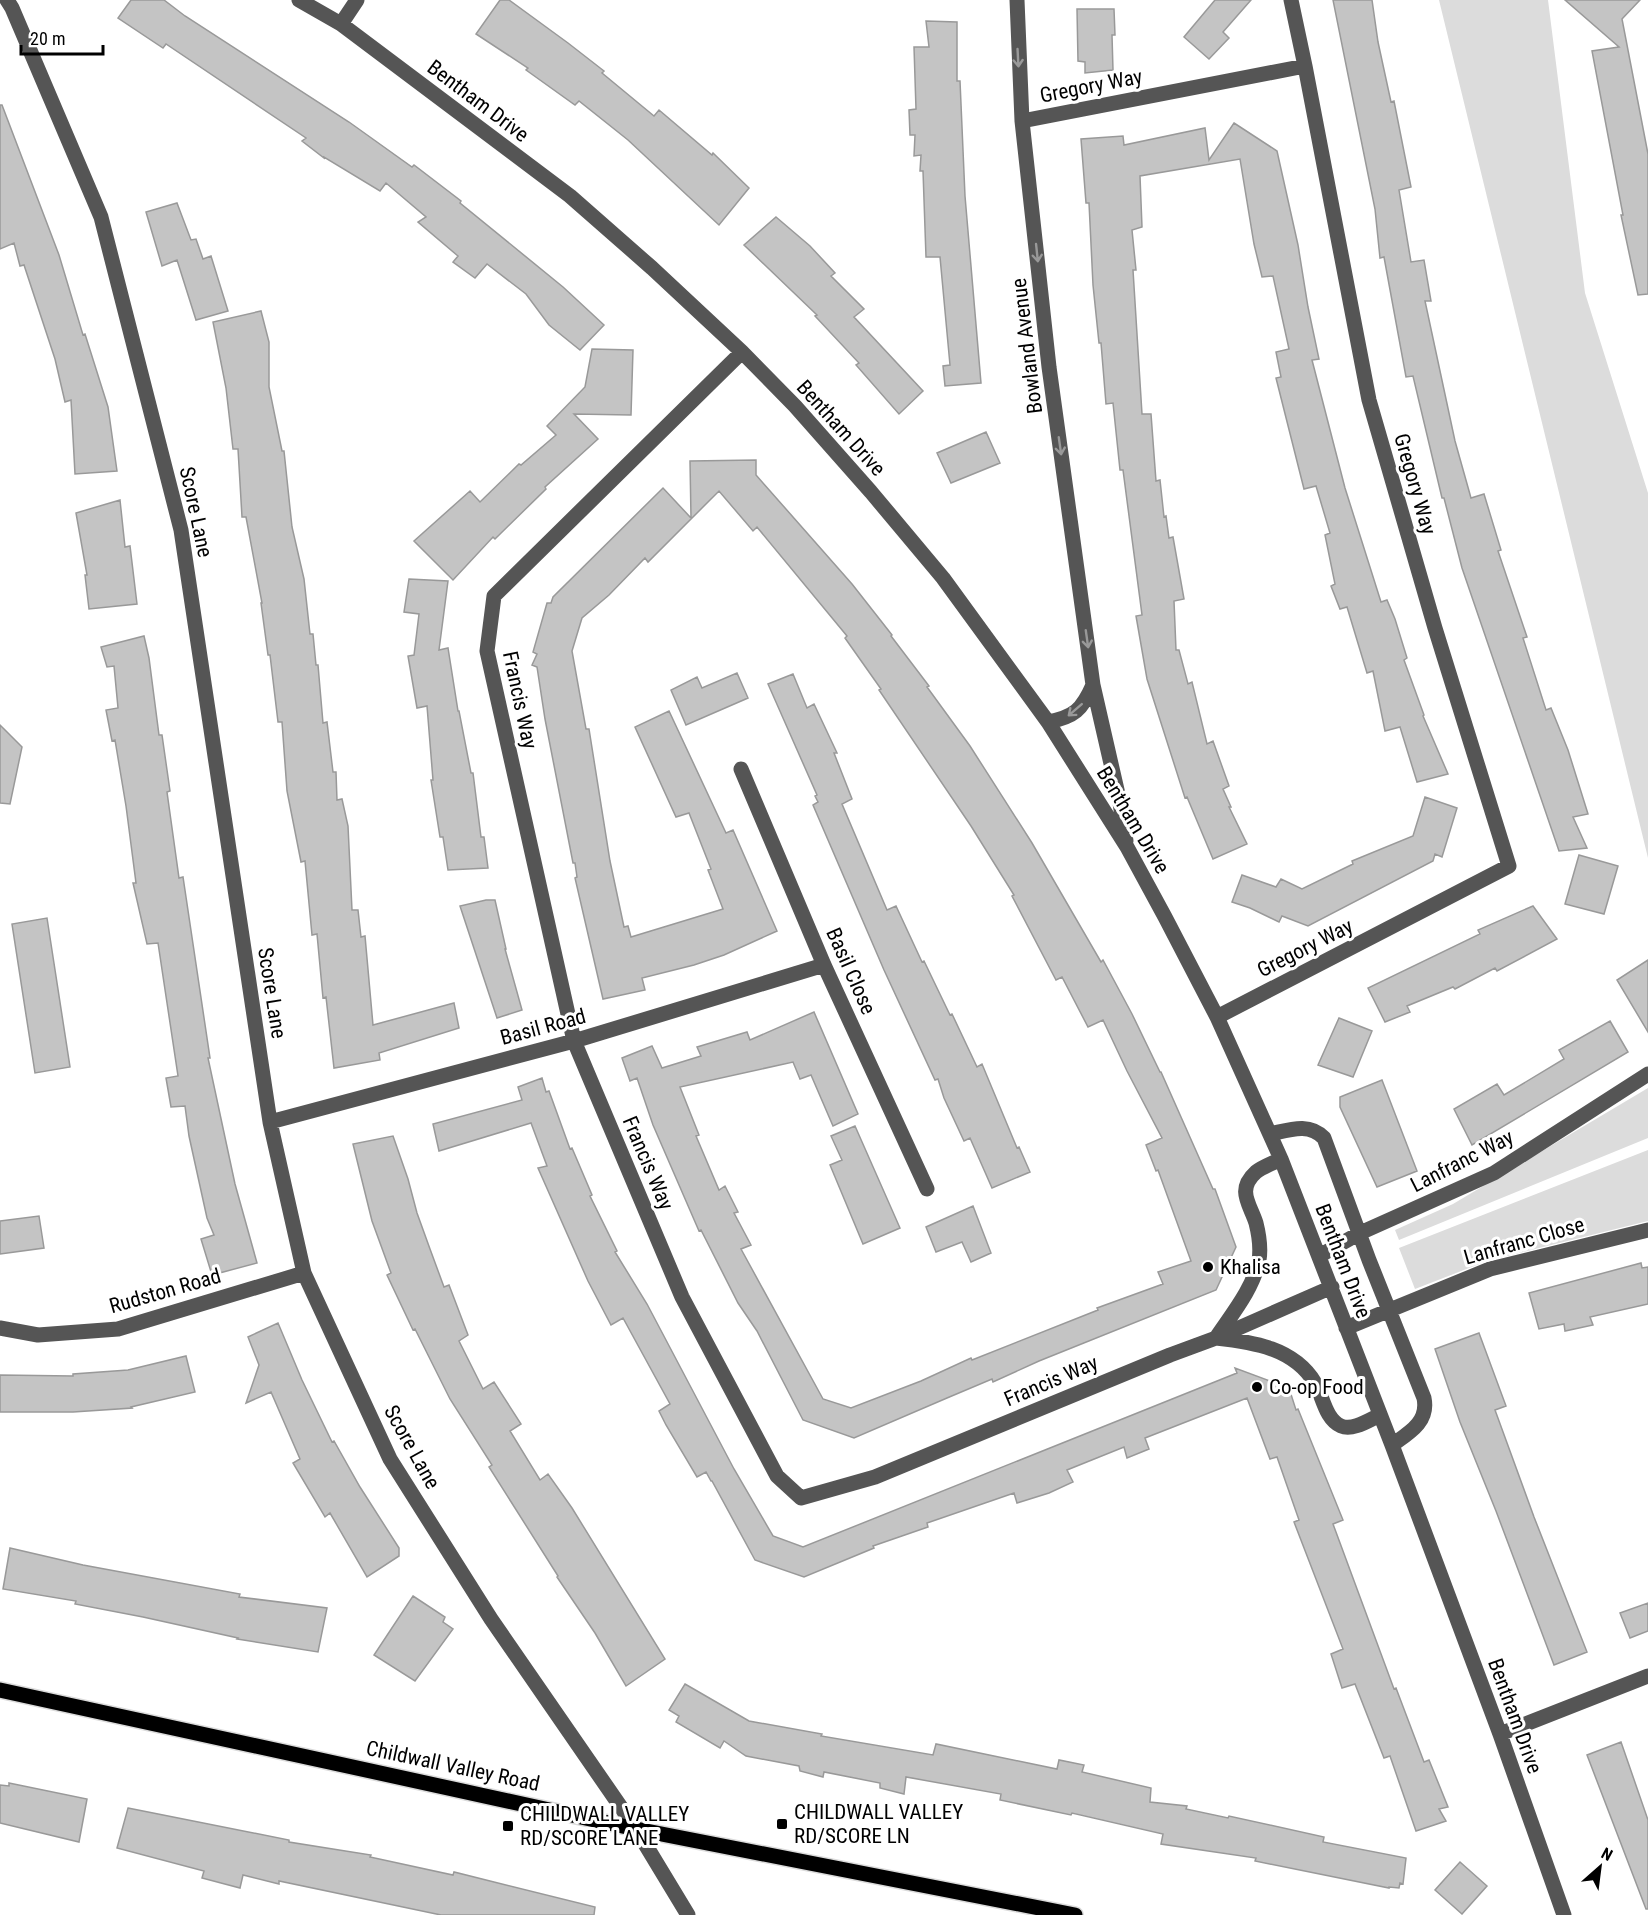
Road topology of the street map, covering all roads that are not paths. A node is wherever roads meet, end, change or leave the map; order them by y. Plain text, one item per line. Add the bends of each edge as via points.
1 (7, 0) edge
2 (299, 0) edge
3 (357, 0) edge
4 (1017, 0) edge
5 (1291, 0) edge
6 (341, 24) junction
7 (1305, 66) junction
8 (1022, 121) junction
9 (742, 352) junction
10 (1093, 686) junction
11 (1048, 722) junction
12 (741, 769) dead end
13 (1127, 847) junction
14 (825, 965) junction
15 (1217, 1017) junction
16 (574, 1041) junction
17 (1648, 1074) edge
18 (270, 1122) junction
19 (1270, 1134) junction
20 (1281, 1159) junction
21 (927, 1189) dead end
22 (1648, 1230) edge
23 (1360, 1233) junction
24 (1319, 1256) junction
25 (304, 1273) junction
26 (1332, 1287) junction
27 (1389, 1311) junction
28 (0, 1328) edge
29 (1346, 1328) junction
30 (1216, 1338) junction
31 (1380, 1415) junction
32 (1392, 1445) junction
33 (1648, 1676) edge
34 (0, 1690) edge
35 (1500, 1734) junction
36 (636, 1828) junction
37 (688, 1915) edge
38 (1075, 1915) edge
39 (1564, 1915) edge

1 - 18 street, Score Lane via 100,218 181,530
2 - 6 street, Bentham Drive
3 - 6 street
4 -> 8 street, Bowland Avenue
5 - 7 street
6 - 9 street, Bentham Drive via 570,196
7 - 8 street, Gregory Way
7 - 15 street, Gregory Way via 1369,400 1509,866
8 -> 10 street, Bowland Avenue via 1049,367
9 - 11 street, Bentham Drive via 795,406 943,578
9 - 16 street, Francis Way via 494,597 487,651
10 -> 11 street via 1073,715
10 - 13 street, Bowland Avenue
11 - 13 street, Bentham Drive
12 - 14 street, Basil Close
13 - 15 street, Bentham Drive
14 - 16 street, Basil Road
14 - 21 street, Basil Close
15 - 19 street, Bentham Drive
16 - 18 street, Basil Road
16 - 30 street, Francis Way via 682,1297 777,1476 801,1498 875,1477
17 - 23 street, Lanfranc Way via 1494,1173
18 - 25 street, Score Lane
19 - 20 street, Bentham Drive
19 - 23 street via 1299,1128 1319,1132
20 - 24 street, Bentham Drive
20 - 30 street via 1256,1172 1245,1188 1260,1242 1259,1259 1253,1279
22 - 27 street, Lanfranc Close via 1490,1269
23 - 24 street, Lanfranc Way
23 - 27 street
24 - 26 street, Bentham Drive
25 - 28 street, Rudston Road via 118,1329 38,1335
25 - 36 street, Score Lane via 390,1459 491,1619
26 - 29 street, Bentham Drive
26 - 30 street, Francis Way
27 - 29 street, Lanfranc Close
27 - 32 street via 1426,1404 1421,1421
29 - 31 street, Bentham Drive
30 - 31 street via 1266,1346 1289,1358 1316,1384 1329,1415 1343,1427 1357,1426
31 - 32 street, Bentham Drive
32 - 35 street, Bentham Drive
33 - 35 street
34 - 36 main road, Childwall Valley Road
35 - 39 street, Bentham Drive
36 - 37 street, Score Lane
36 - 38 main road, Childwall Valley Road

